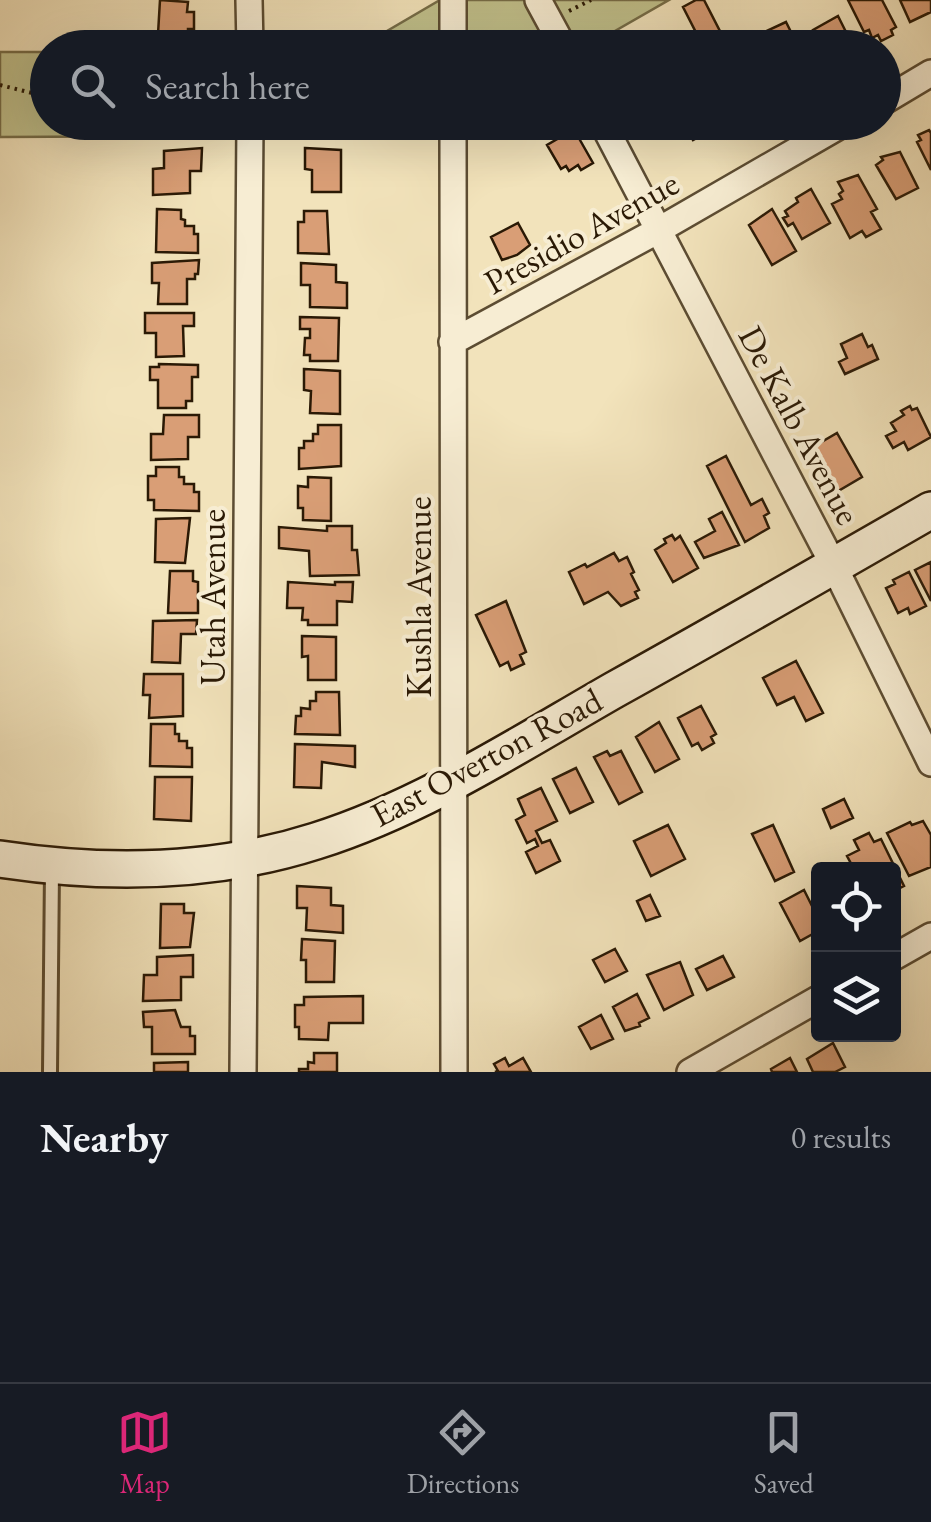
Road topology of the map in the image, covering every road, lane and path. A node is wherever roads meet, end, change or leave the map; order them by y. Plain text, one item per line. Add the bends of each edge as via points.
1 (250, 0) edge
2 (453, 0) edge
3 (591, 0) edge
4 (548, 9) edge
5 (539, 27) dead end
6 (250, 30) edge
7 (453, 30) edge
8 (530, 30) edge
9 (931, 73) edge
10 (0, 85) edge
11 (901, 91) edge
12 (30, 92) edge
13 (250, 140) edge
14 (452, 140) edge
15 (611, 140) edge
16 (815, 140) edge
17 (658, 232) junction
18 (452, 342) junction
19 (931, 510) edge
20 (834, 566) junction
21 (931, 763) edge
22 (453, 781) junction
23 (0, 859) edge
24 (245, 859) junction
25 (52, 866) junction
26 (931, 936) edge
27 (901, 953) edge
28 (811, 1004) edge
29 (50, 1072) edge
30 (244, 1072) edge
31 (454, 1072) edge
32 (690, 1072) edge

1 - 6 street
2 - 7 street
3 - 4 path
5 - 8 path
9 - 11 street
10 - 12 path
13 - 24 street, Utah Avenue
14 - 18 street, Kushla Avenue
15 - 17 street, De Kalb Avenue
16 - 17 street, Presidio Avenue
17 - 18 street, Presidio Avenue
17 - 20 street, De Kalb Avenue
18 - 22 street, Kushla Avenue
19 - 20 street, East Overton Road
20 - 21 street, De Kalb Avenue
20 - 22 street, East Overton Road
22 - 24 street, East Overton Road via 317,841
22 - 31 street, Kushla Avenue
23 - 25 street, East Overton Road
24 - 25 street, East Overton Road via 110,871
24 - 30 street, Utah Avenue
25 - 29 lane
26 - 27 street
28 - 32 street

